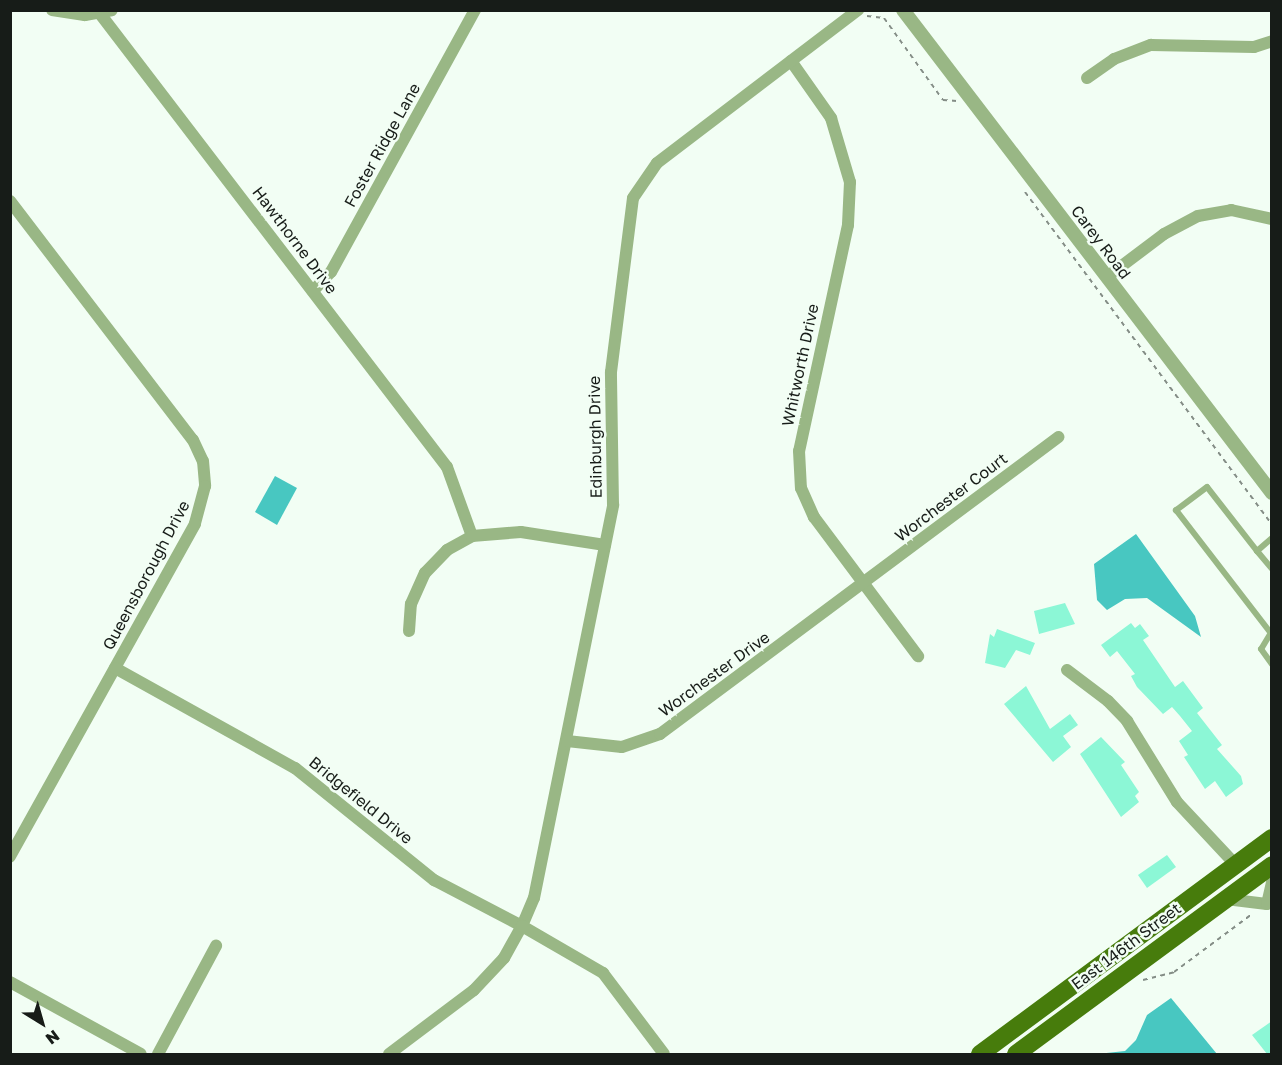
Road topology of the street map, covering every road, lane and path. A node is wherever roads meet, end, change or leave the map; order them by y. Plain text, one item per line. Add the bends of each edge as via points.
1 (52, 10) edge
2 (474, 10) edge
3 (858, 10) edge
4 (862, 10) edge
5 (903, 10) edge
6 (107, 13) edge
7 (1272, 41) edge
8 (791, 61) junction
9 (1087, 78) dead end
10 (964, 110) dead end
11 (1021, 187) dead end
12 (10, 201) edge
13 (1272, 219) edge
14 (1107, 277) junction
15 (313, 291) junction
16 (1059, 437) dead end
17 (1272, 493) edge
18 (1272, 524) edge
19 (472, 536) junction
20 (1272, 538) edge
21 (605, 545) junction
22 (1257, 551) junction
23 (1272, 569) edge
24 (863, 583) junction
25 (409, 631) dead end
26 (1271, 632) edge
27 (918, 656) dead end
28 (1272, 664) edge
29 (115, 668) junction
30 (1067, 670) dead end
31 (567, 741) junction
32 (1272, 838) edge
33 (10, 857) edge
34 (1236, 865) junction
35 (1272, 865) edge
36 (1272, 882) edge
37 (1226, 899) junction
38 (1265, 908) edge
39 (522, 926) junction
40 (216, 946) dead end
41 (10, 982) edge
42 (1138, 982) dead end
43 (1009, 1033) junction
44 (1021, 1053) edge
45 (141, 1054) edge
46 (158, 1054) edge
47 (389, 1054) edge
48 (664, 1054) edge
49 (980, 1054) edge

1 - 6 street, Hawthorne Drive
2 - 15 street, Foster Ridge Lane via 331,272
3 - 8 street, Edinburgh Drive
4 - 10 path via 870,20 884,18 943,100 958,101
5 - 14 street, Carey Road
6 - 15 street, Hawthorne Drive
7 - 9 street via 1254,47 1151,45 1114,59
8 - 21 street, Edinburgh Drive via 657,164 633,198 610,372 613,505
8 - 24 street, Whitworth Drive via 831,118 850,182 848,225 798,471 814,517
11 - 18 path
12 - 29 street, Queensborough Drive via 185,429 203,461 205,494 199,515
13 - 14 street via 1231,210 1198,216 1164,234
14 - 17 street, Carey Road
15 - 19 street, Hawthorne Drive via 447,467
16 - 24 street, Worchester Court
19 - 21 street via 521,532
19 - 25 street via 447,549 425,573 411,604
20 - 22 lane
21 - 31 street, Edinburgh Drive
22 - 23 lane
22 - 26 lane via 1207,487 1176,510
24 - 27 street, Whitworth Drive
24 - 31 street, Worchester Drive via 648,741 622,747
26 - 28 lane via 1261,649
29 - 33 street, Queensborough Drive
29 - 39 street, Bridgefield Drive via 295,768 434,880
30 - 34 street via 1108,701 1126,721 1177,802
31 - 39 street, Edinburgh Drive via 534,898
32 - 34 main road, East 146th Street
34 - 43 main road, East 146th Street
35 - 37 main road, East 146th Street
36 - 38 street
37 - 38 street
37 - 44 main road, East 146th Street
38 - 42 path via 1174,972
39 - 47 street, Edinburgh Drive via 504,958 474,990
39 - 48 street, Bridgefield Drive via 603,973
40 - 46 street
41 - 45 street
43 - 44 street
43 - 49 main road, East 146th Street

